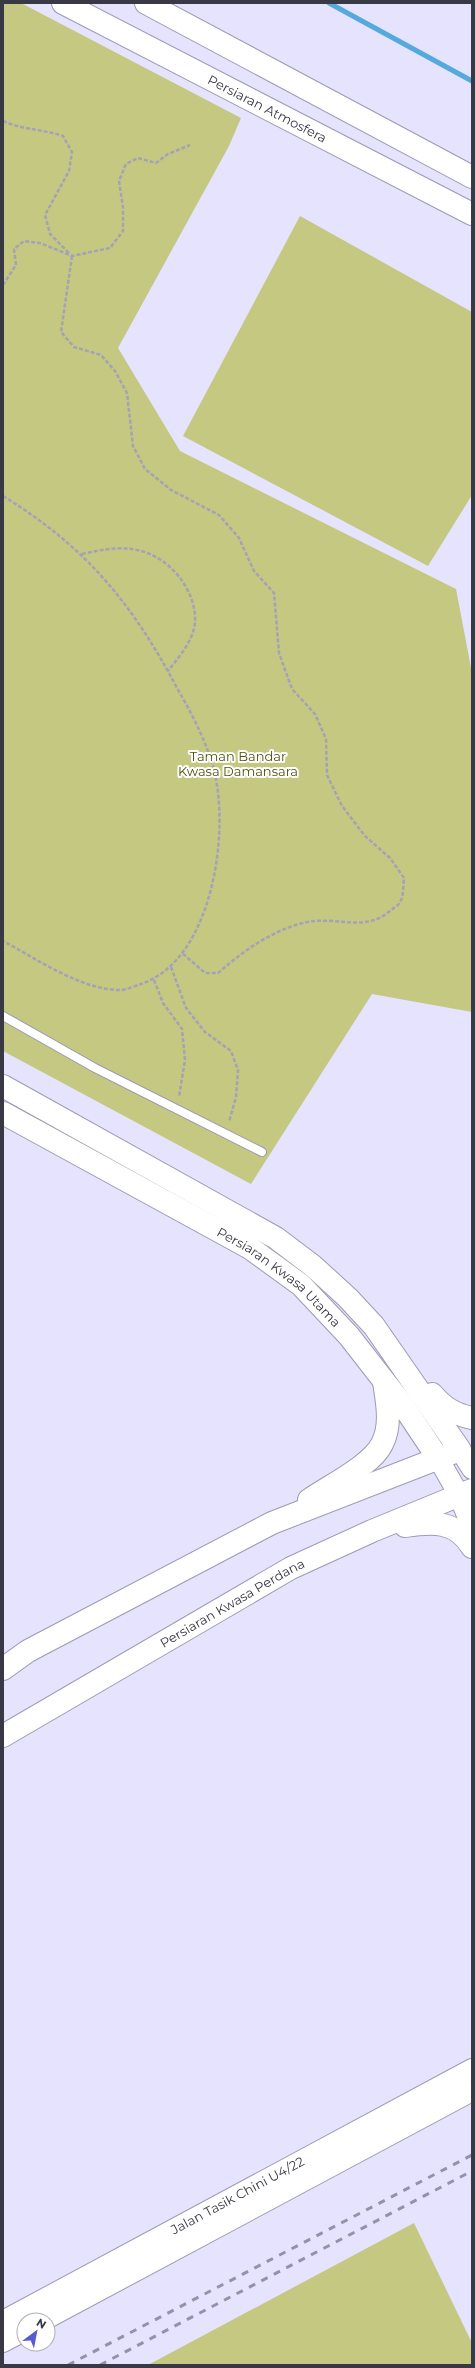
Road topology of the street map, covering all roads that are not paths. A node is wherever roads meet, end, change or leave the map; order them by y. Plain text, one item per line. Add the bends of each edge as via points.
1 (63, 3) edge
2 (146, 3) edge
3 (472, 177) edge
4 (472, 214) edge
5 (3, 1016) edge
6 (3, 1086) edge
7 (3, 1113) edge
8 (262, 1152) dead end
9 (374, 1326) junction
10 (384, 1381) junction
11 (472, 1418) edge
12 (466, 1447) edge
13 (438, 1458) junction
14 (472, 1470) edge
15 (466, 1493) edge
16 (272, 1523) junction
17 (472, 1528) edge
18 (372, 1531) junction
19 (472, 1547) edge
20 (3, 1669) edge
21 (3, 1736) edge
22 (472, 2069) edge
23 (472, 2091) edge
24 (56, 2314) edge
25 (3, 2321) edge
26 (16, 2335) edge
27 (3, 2342) edge

1 - 4 main road, Persiaran Atmosfera
2 - 3 main road
5 - 8 lane via 95,1068
6 - 9 main road, Persiaran Kwasa Utama via 276,1238 313,1266
7 - 10 main road, Persiaran Kwasa Utama via 250,1248 301,1285 348,1336
9 - 11 main road via 444,1408
9 - 12 main road, Persiaran Kwasa Utama
10 - 13 main road, Persiaran Kwasa Utama
10 - 16 main road via 388,1410 387,1430 382,1444 369,1459
12 - 13 main road
12 - 14 street, Persiaran Kwasa Utama
13 - 15 street, Persiaran Kwasa Utama
13 - 16 main road
15 - 17 street, Persiaran Kwasa Utama
15 - 18 main road, Persiaran Kwasa Perdana
16 - 20 main road via 28,1651
18 - 19 main road via 432,1522 458,1532 467,1538
18 - 21 main road, Persiaran Kwasa Perdana via 291,1568
22 - 25 street, Jalan Tasik Chini U4/22
23 - 24 street, Jalan Tasik Chini U4/22
26 - 27 street

